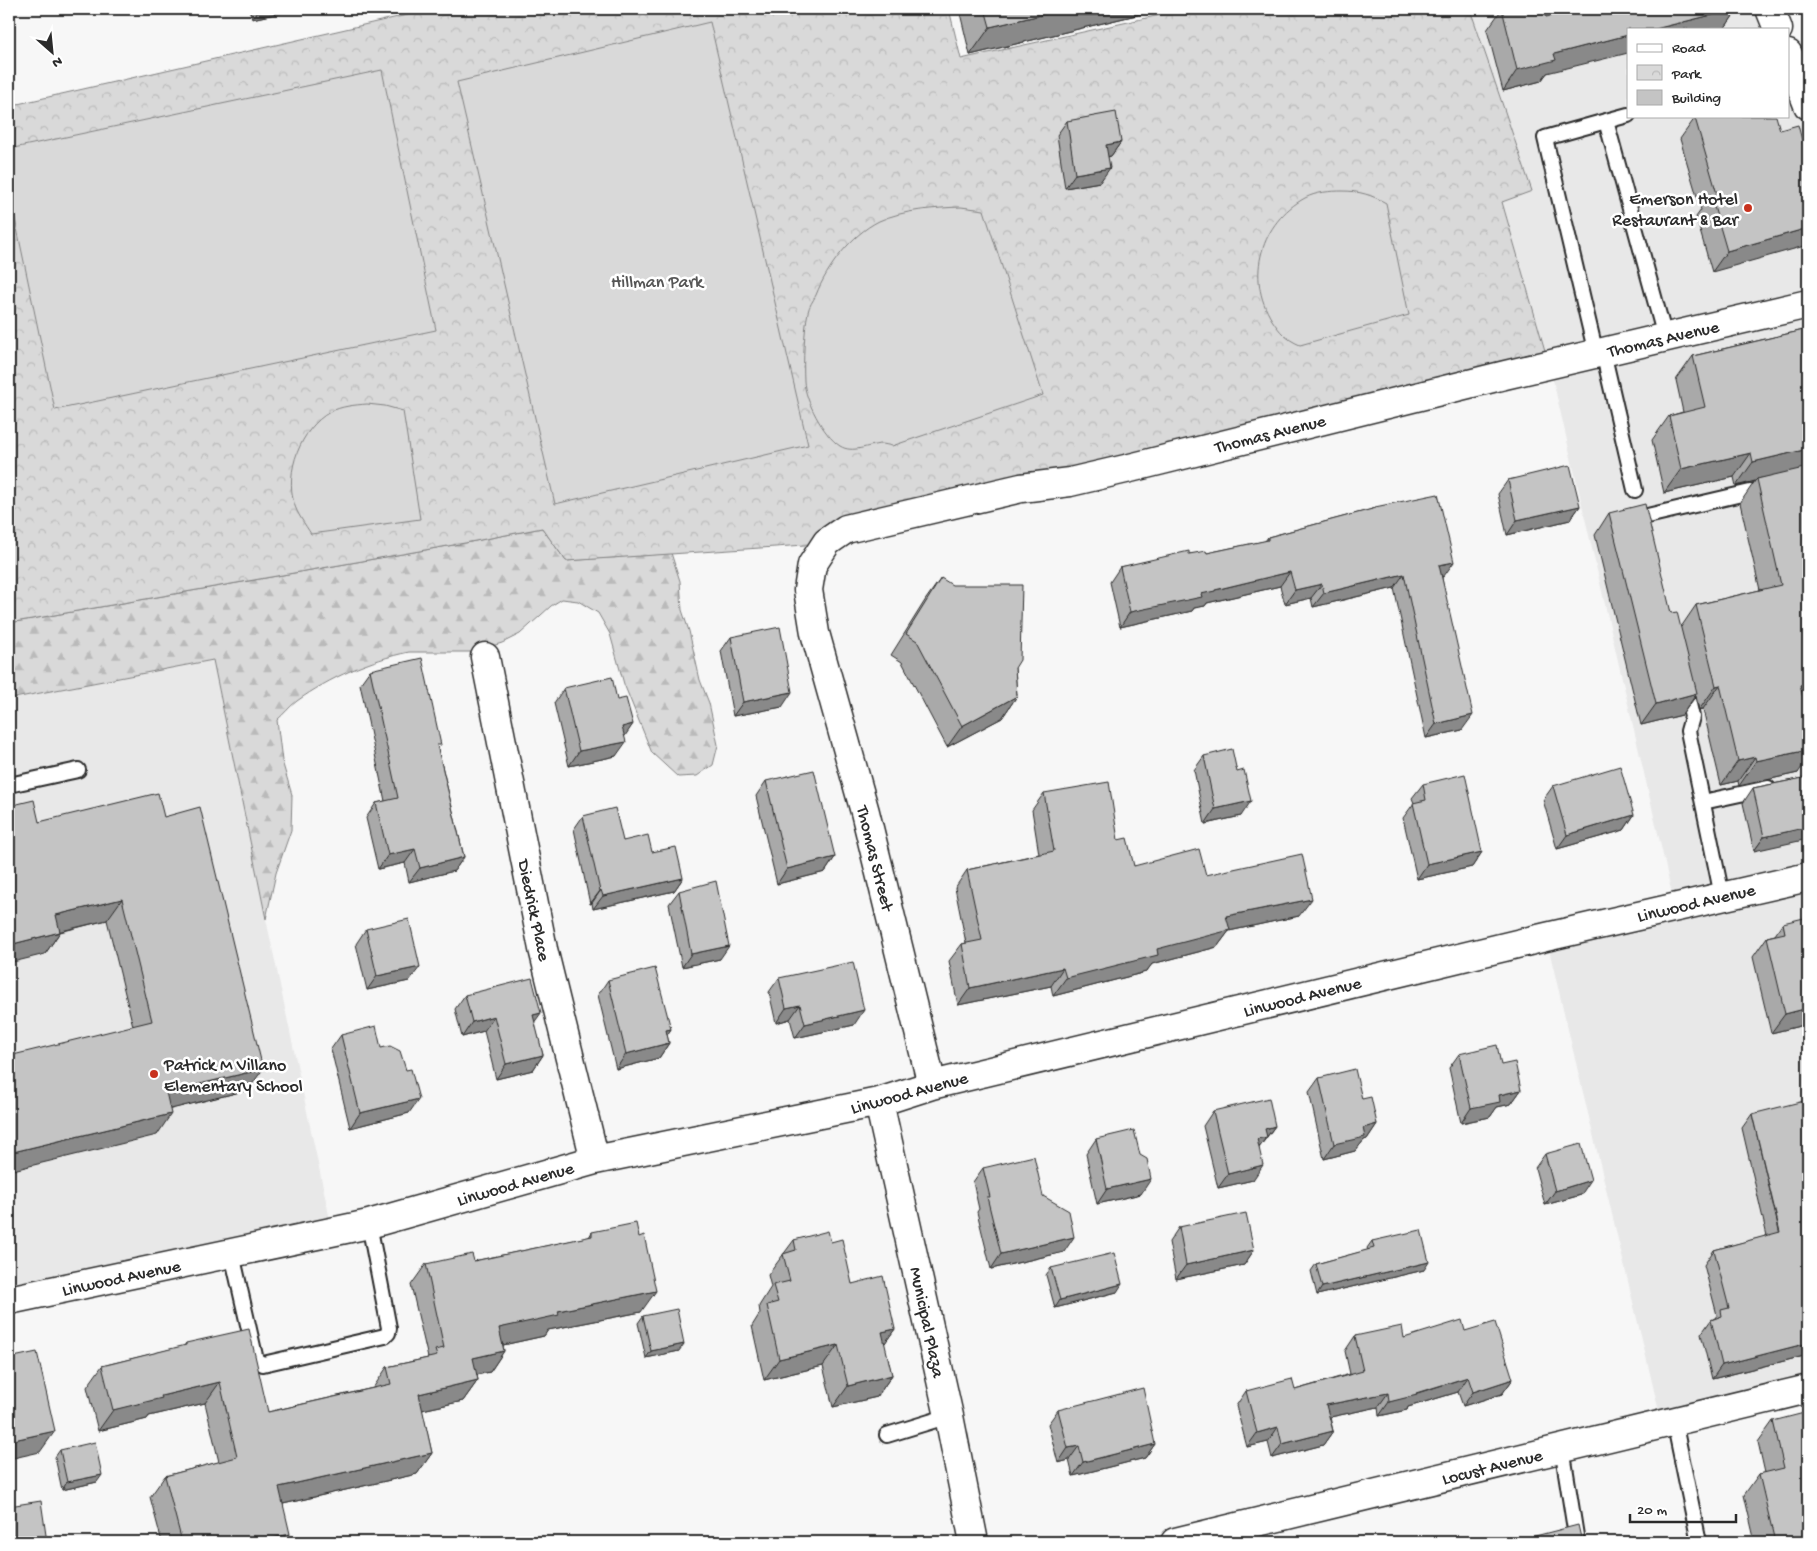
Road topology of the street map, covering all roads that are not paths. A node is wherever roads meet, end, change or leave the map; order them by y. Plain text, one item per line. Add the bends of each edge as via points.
1 (1770, 9) edge
2 (1778, 28) edge
3 (1790, 66) edge
4 (1808, 105) edge
5 (1627, 115) edge
6 (1606, 121) junction
7 (1808, 304) edge
8 (1665, 337) junction
9 (1600, 353) junction
10 (1781, 485) edge
11 (1635, 490) dead end
12 (1642, 517) edge
13 (815, 633) joint
14 (485, 657) dead end
15 (1680, 669) edge
16 (78, 770) dead end
17 (9, 784) edge
18 (1780, 786) edge
19 (1703, 802) junction
20 (1808, 877) edge
21 (1722, 896) junction
22 (932, 1085) junction
23 (879, 1102) junction
24 (595, 1160) junction
25 (369, 1224) junction
26 (232, 1254) junction
27 (9, 1300) edge
28 (1808, 1389) edge
29 (949, 1416) junction
30 (1674, 1421) junction
31 (887, 1435) dead end
32 (1562, 1448) junction
33 (1250, 1534) edge
34 (974, 1542) edge
35 (1177, 1542) edge
36 (1577, 1542) edge
37 (1699, 1542) edge

1 - 2 street
3 - 4 street
5 - 6 lane
6 - 8 lane
6 - 9 lane via 1545,138
7 - 8 street, Thomas Avenue
8 - 9 street, Thomas Avenue
9 - 11 lane
9 - 13 street, Thomas Avenue via 1130,468 1070,482 1021,488 846,529 827,542 812,565 808,590
10 - 12 lane
13 - 22 street, Thomas Street via 865,812
14 - 24 street, Diedrick Place via 543,949
15 - 19 lane via 1692,717 1688,731
16 - 17 lane
18 - 19 lane
19 - 21 lane
20 - 21 street, Linwood Avenue
21 - 22 street, Linwood Avenue
22 - 23 street, Linwood Avenue
23 - 24 street, Linwood Avenue
23 - 29 street, Municipal Plaza
24 - 25 street, Linwood Avenue
25 - 26 street, Linwood Avenue
25 - 26 lane via 388,1333 263,1364 256,1360
26 - 27 street, Linwood Avenue
28 - 30 street, Locust Avenue
29 - 31 lane
29 - 34 street, Municipal Plaza
30 - 32 street, Locust Avenue
30 - 37 lane
32 - 33 street, Locust Avenue
32 - 36 lane
33 - 35 street, Locust Avenue

